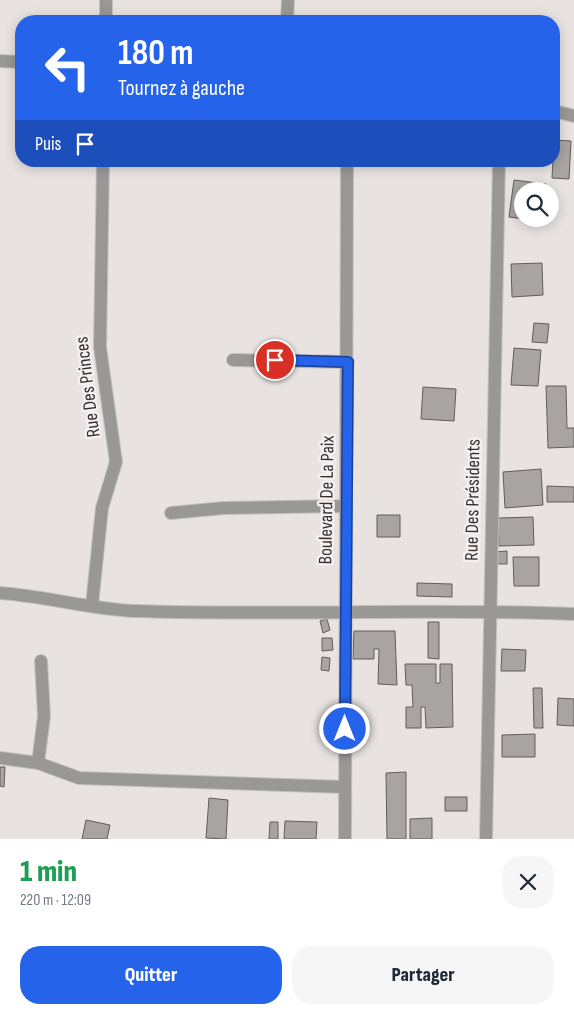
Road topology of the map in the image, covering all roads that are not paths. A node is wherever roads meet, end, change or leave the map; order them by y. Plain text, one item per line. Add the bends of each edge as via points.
1 (106, 0) edge
2 (288, 0) edge
3 (106, 15) edge
4 (287, 15) edge
5 (0, 61) edge
6 (15, 62) edge
7 (560, 112) edge
8 (574, 116) edge
9 (103, 167) edge
10 (347, 167) edge
11 (499, 167) edge
12 (234, 360) dead end
13 (348, 362) junction
14 (345, 506) junction
15 (171, 513) dead end
16 (0, 593) edge
17 (92, 605) junction
18 (489, 610) junction
19 (345, 613) junction
20 (574, 614) edge
21 (41, 661) dead end
22 (0, 758) edge
23 (38, 763) junction
24 (345, 787) junction
25 (345, 839) edge
26 (486, 839) edge

1 - 3 street
2 - 4 street
5 - 6 street
7 - 8 street
9 - 17 street, Rue Des Princes via 100,347 116,462 102,508
10 - 13 street, Boulevard De La Paix
11 - 18 street, Rue Des Présidents
12 - 13 street
13 - 14 street, Boulevard De La Paix
14 - 15 street via 224,508
14 - 19 street, Boulevard De La Paix
16 - 17 street
17 - 19 street via 142,611
18 - 19 street
18 - 20 street
18 - 26 street, Rue Des Présidents
19 - 24 street, Boulevard De La Paix
21 - 23 street via 44,716
22 - 23 street
23 - 24 street via 79,778
24 - 25 street, Boulevard De La Paix

